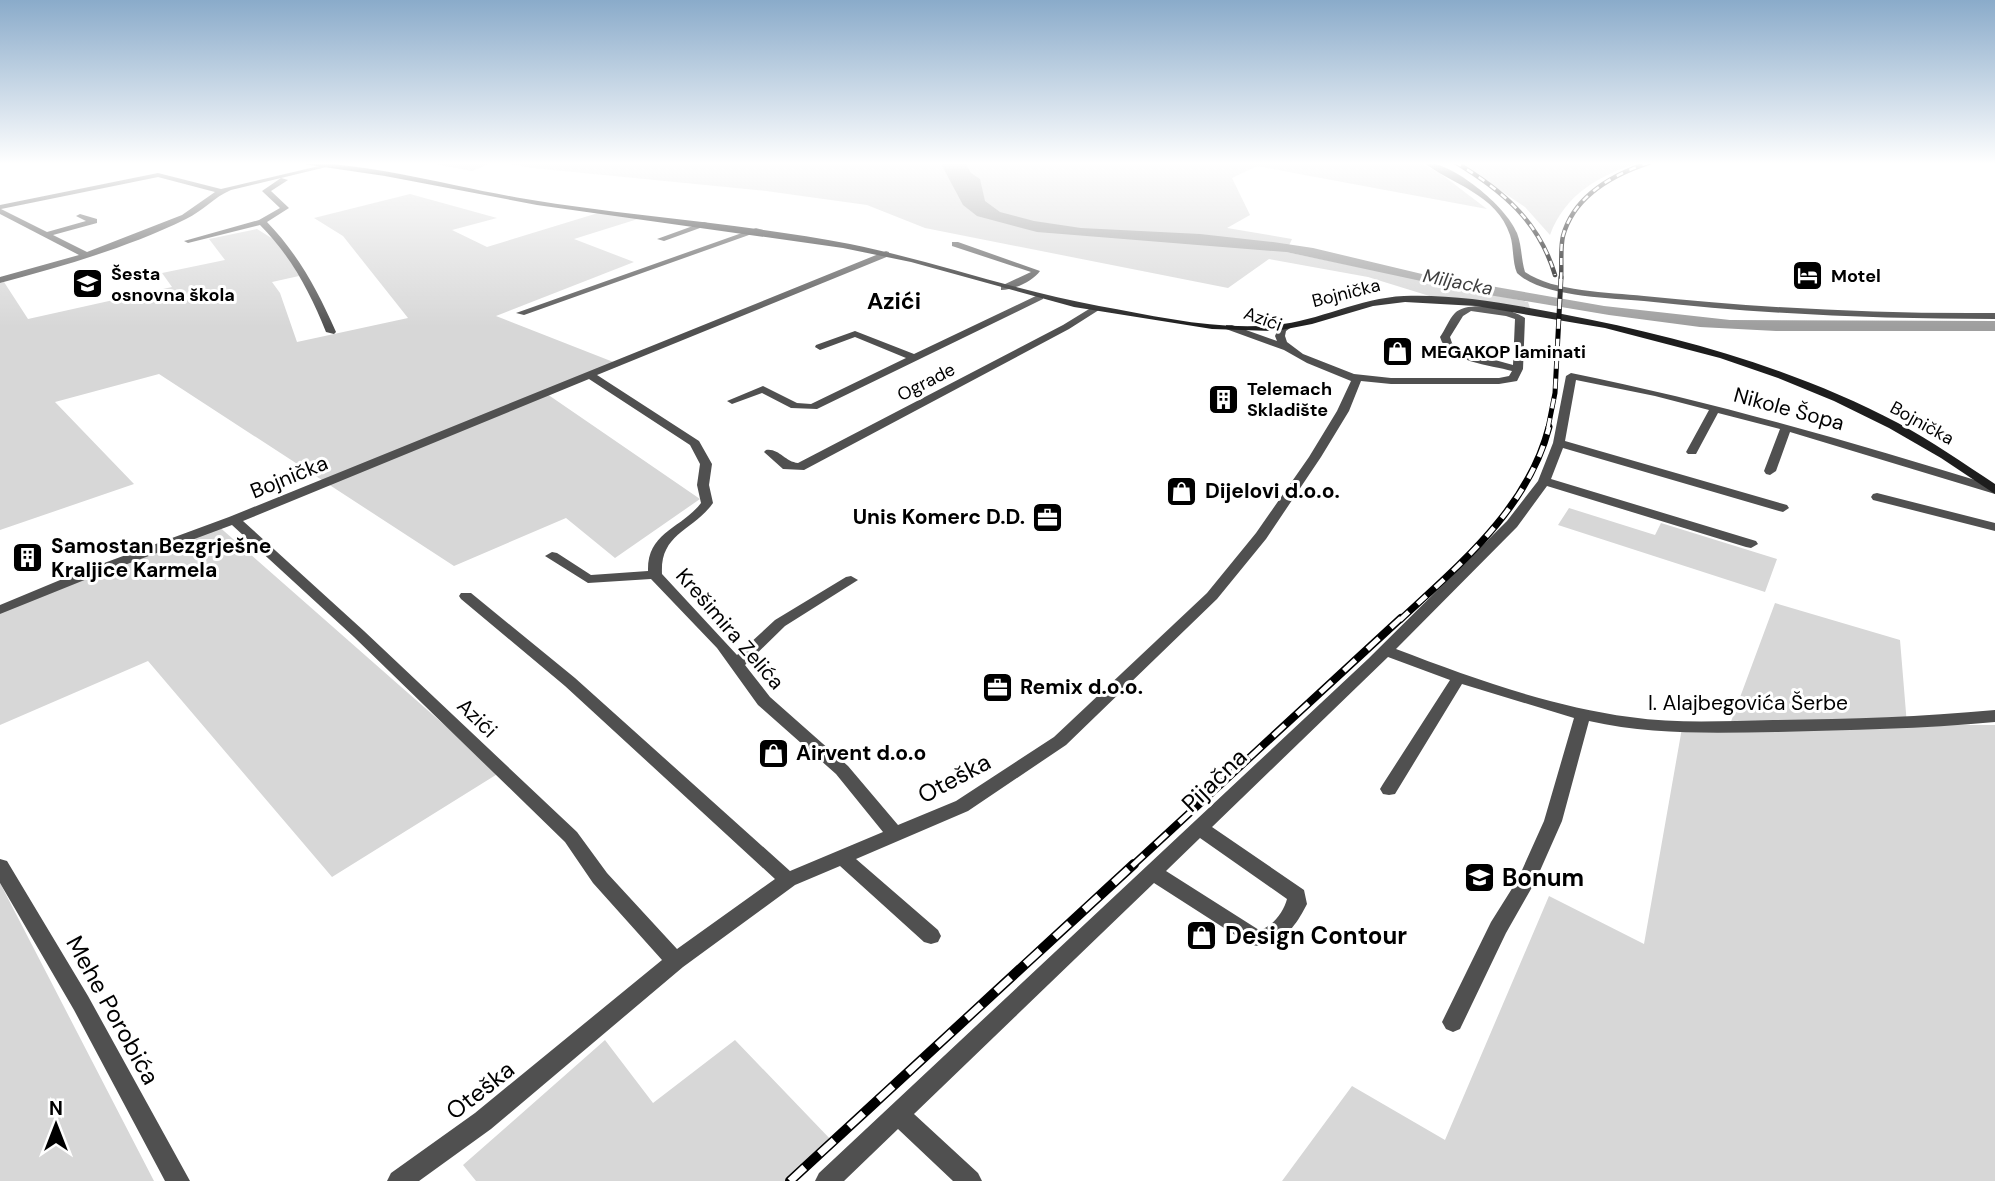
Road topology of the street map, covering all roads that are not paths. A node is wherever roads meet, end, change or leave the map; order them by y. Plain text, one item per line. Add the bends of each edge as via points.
1 (15, 217) edge
2 (83, 217) edge
3 (187, 217) edge
4 (270, 217) edge
5 (651, 217) edge
6 (1502, 217) edge
7 (262, 222) junction
8 (707, 224) junction
9 (759, 230) junction
10 (47, 234) junction
11 (661, 239) dead end
12 (188, 241) dead end
13 (955, 244) dead end
14 (886, 254) junction
15 (86, 255) junction
16 (0, 280) edge
17 (1004, 288) junction
18 (1040, 297) junction
19 (1097, 308) junction
20 (521, 313) dead end
21 (1995, 316) edge
22 (1288, 326) junction
23 (1229, 327) junction
24 (331, 332) dead end
25 (820, 347) dead end
26 (1285, 347) junction
27 (914, 358) junction
28 (1518, 369) junction
29 (591, 376) junction
30 (1571, 376) joint
31 (1352, 377) junction
32 (732, 401) dead end
33 (1715, 409) junction
34 (1786, 428) junction
35 (1559, 443) junction
36 (771, 452) dead end
37 (1692, 452) dead end
38 (1770, 471) dead end
39 (1544, 481) junction
40 (1995, 490) edge
41 (1877, 497) dead end
42 (1783, 508) dead end
43 (234, 520) junction
44 (1995, 527) edge
45 (1751, 544) dead end
46 (552, 555) dead end
47 (655, 575) junction
48 (851, 580) dead end
49 (466, 596) dead end
50 (0, 610) edge
51 (1385, 650) junction
52 (737, 664) junction
53 (1458, 679) junction
54 (1583, 715) junction
55 (1995, 716) edge
56 (1389, 789) dead end
57 (1199, 828) junction
58 (895, 834) junction
59 (842, 857) junction
60 (0, 866) edge
61 (1152, 872) junction
62 (788, 880) junction
63 (931, 936) dead end
64 (676, 961) junction
65 (1453, 1022) dead end
66 (898, 1114) junction
67 (178, 1181) edge
68 (399, 1181) edge
69 (827, 1181) edge
70 (970, 1181) edge

1 - 10 street
2 - 10 street via 94,221
3 - 15 street
4 - 7 street
5 - 8 main road, Bojnička
6 - 21 street via 1511,229 1521,273 1534,282 1635,298 1760,309
7 - 12 street
7 - 24 street via 285,245 311,284
8 - 9 main road, Bojnička
8 - 11 street
9 - 14 main road, Bojnička
9 - 20 street, Bojnička
10 - 15 street
13 - 17 street via 1036,271
14 - 17 main road, Bojnička
14 - 29 street, Bojnička
15 - 16 street
17 - 18 main road, Bojnička
18 - 19 main road, Bojnička
18 - 27 street
19 - 23 main road, Bojnička
19 - 36 street, Ograde via 800,467 787,466
22 - 23 main road, Bojnička
22 - 26 street via 1280,333
22 - 40 main road, Bojnička via 1384,300 1408,299 1503,307 1601,324 1712,354 1834,398 1938,450
23 - 26 street, Azići
25 - 27 street via 855,334
26 - 31 street
27 - 32 street via 813,407 794,406 763,389
28 - 28 street via 1520,318 1464,309 1445,337 1447,344 1462,354
28 - 31 street via 1513,379 1499,381
29 - 43 street, Bojnička
29 - 47 street, Krešimira Zelića via 686,436 706,464 703,485 709,499 701,512 659,545
30 - 33 street, Nikole Šopa
30 - 35 street, Pijačna
31 - 58 street, Oteška via 1356,382 1343,411 1315,457 1261,536 1212,596 1060,741 962,806
33 - 34 street, Nikole Šopa
33 - 37 street
34 - 38 street
34 - 40 street, Nikole Šopa
35 - 39 street, Pijačna
35 - 42 street
39 - 45 street
39 - 51 street, Pijačna via 1512,524
41 - 44 street
43 - 50 street, Bojnička
43 - 64 street, Azići via 570,837 600,878
46 - 47 street via 588,579
47 - 52 street, Krešimira Zelića
48 - 52 street via 780,623
49 - 62 street via 570,682
51 - 53 street, I. Alajbegovića Šerbe
51 - 57 street, Pijačna
52 - 58 street, Krešimira Zelića via 764,701 842,770
53 - 54 street, I. Alajbegovića Šerbe
53 - 56 street
54 - 55 street, I. Alajbegovića Šerbe via 1676,727 1916,724
54 - 65 street via 1553,821
57 - 61 street, Pijačna
57 - 61 street via 1297,896 1297,904 1273,936 1256,937
58 - 59 street, Oteška
59 - 62 street, Oteška
59 - 63 street
60 - 67 street, Mehe Porobića
61 - 66 street, Pijačna
62 - 64 street, Oteška
64 - 68 street, Oteška via 483,1121
66 - 69 street, Pijačna
66 - 70 street

